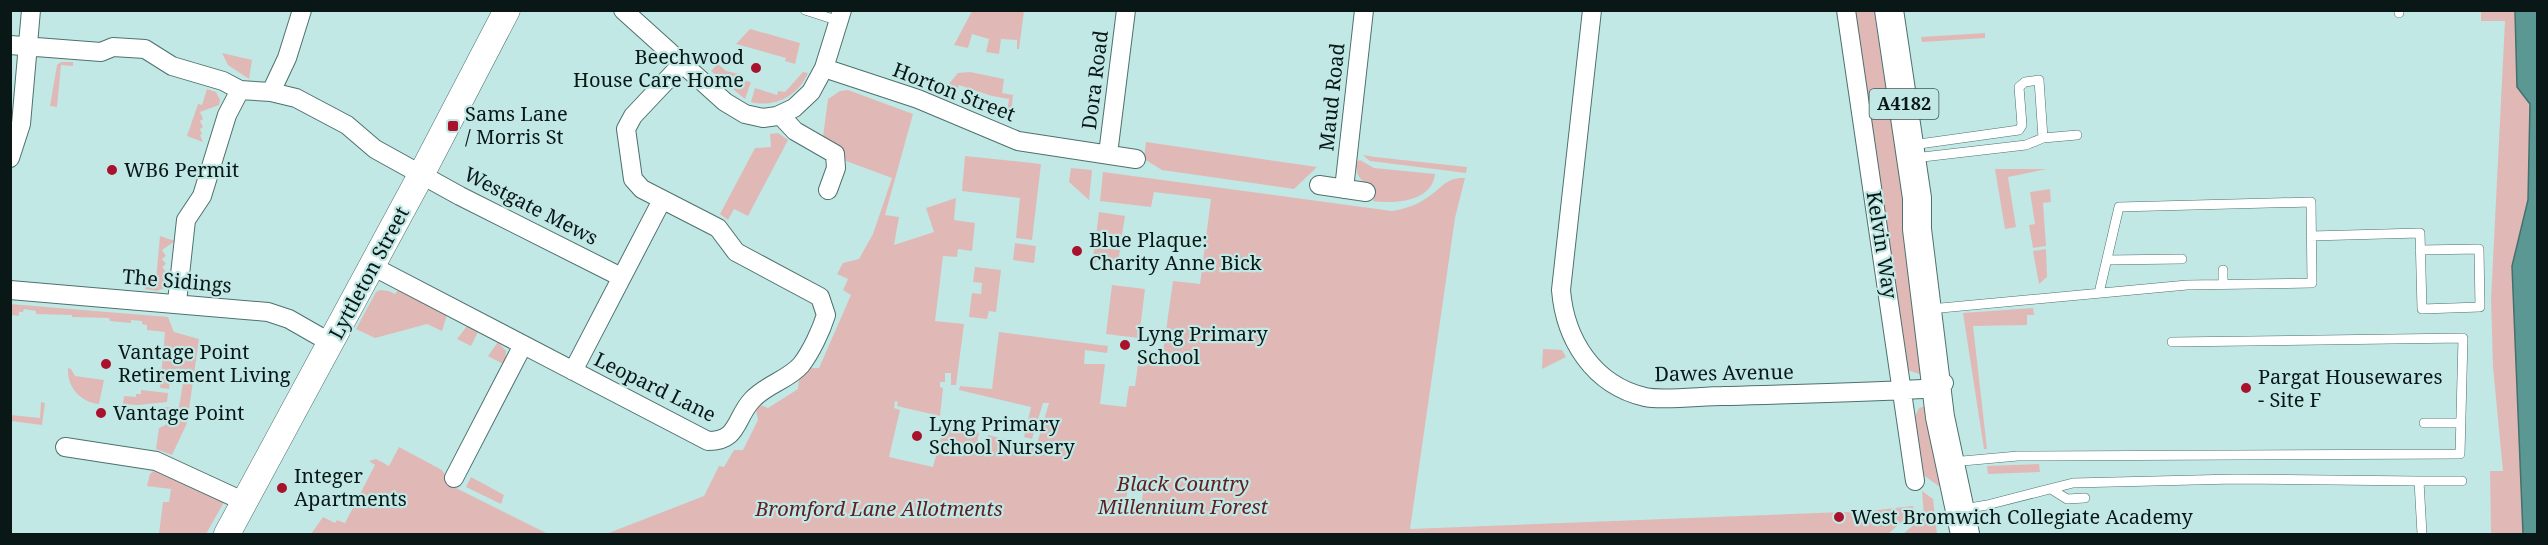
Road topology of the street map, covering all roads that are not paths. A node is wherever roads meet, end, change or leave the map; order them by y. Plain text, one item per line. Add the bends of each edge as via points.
1 (31, 10) edge
2 (302, 10) edge
3 (507, 10) edge
4 (622, 10) edge
5 (805, 10) edge
6 (1126, 10) edge
7 (1364, 10) edge
8 (1592, 10) edge
9 (1846, 10) edge
10 (1889, 10) edge
11 (840, 16) edge
12 (10, 45) edge
13 (29, 46) junction
14 (681, 64) junction
15 (824, 68) junction
16 (240, 90) junction
17 (272, 92) junction
18 (780, 115) junction
19 (2077, 135) dead end
20 (2043, 138) junction
21 (1911, 152) junction
22 (1108, 154) junction
23 (10, 158) edge
24 (1136, 159) dead end
25 (422, 175) junction
26 (1319, 185) dead end
27 (1344, 189) junction
28 (828, 190) dead end
29 (1366, 192) dead end
30 (663, 200) junction
31 (2266, 203) junction
32 (2266, 216) dead end
33 (2312, 236) junction
34 (2420, 250) junction
35 (2182, 259) dead end
36 (2107, 260) junction
37 (372, 266) junction
38 (2223, 270) dead end
39 (621, 277) junction
40 (2223, 284) junction
41 (10, 290) edge
42 (2099, 293) junction
43 (177, 302) junction
44 (1936, 302) junction
45 (2172, 342) dead end
46 (331, 344) junction
47 (523, 345) junction
48 (573, 371) junction
49 (1937, 388) junction
50 (1904, 390) junction
51 (2424, 423) dead end
52 (2461, 423) junction
53 (2148, 444) dead end
54 (2272, 444) dead end
55 (65, 447) dead end
56 (2273, 455) junction
57 (2149, 456) junction
58 (1957, 461) junction
59 (453, 478) dead end
60 (1916, 481) dead end
61 (2420, 481) junction
62 (2462, 481) dead end
63 (2051, 489) junction
64 (2085, 498) dead end
65 (245, 502) junction
66 (1965, 522) edge
67 (227, 534) edge
68 (2422, 534) edge

1 - 13 street
2 - 17 street
3 - 25 street, Lyttleton Street
4 - 14 street
5 - 11 lane
6 - 22 street, Dora Road
7 - 27 street, Maud Road
8 - 50 street, Dawes Avenue via 1561,290 1563,312 1582,354 1613,382 1646,397
9 - 50 street, Kelvin Way
10 - 21 main road, Kelvin Way / A4182
11 - 15 street
12 - 13 street
13 - 16 street via 101,52 126,46 145,49 172,66
13 - 23 street via 21,124
14 - 18 street via 745,114 763,118
14 - 30 street, Leopard Lane via 633,116 626,129 633,180
15 - 18 street via 812,92
15 - 22 street, Horton Street via 918,99 1018,141
16 - 17 street, Westgate Mews
16 - 43 street via 227,115 202,196 186,220
17 - 25 street, Westgate Mews via 296,98 346,125 375,149
18 - 28 street via 795,130 835,154 836,168
19 - 20 lane
20 - 21 lane via 2026,145
20 - 21 lane via 2039,80 2019,87 2019,130
21 - 44 main road, Kelvin Way / A4182 via 1917,198 1928,226
22 - 24 street, Horton Street
25 - 37 street, Lyttleton Street
25 - 39 street, Westgate Mews
26 - 27 street
27 - 29 street
30 - 39 street
30 - 48 street, Leopard Lane via 718,228 736,252 820,297 826,315 823,325 801,365 749,402 731,435 720,441 708,441
31 - 32 lane
31 - 33 lane via 2312,202
31 - 36 lane via 2211,210 2119,207
33 - 34 lane via 2420,232
33 - 40 lane via 2312,284
34 - 34 lane via 2479,249 2480,308 2422,309
35 - 36 lane
36 - 42 lane
37 - 46 street, Lyttleton Street
37 - 47 street, Leopard Lane
38 - 40 lane
39 - 48 street
40 - 42 lane
41 - 43 street, The Sidings
42 - 44 lane
43 - 46 street, The Sidings via 268,312 289,319
44 - 49 main road, Kelvin Way / A4182
44 - 58 main road, Kelvin Way / A4182
45 - 52 lane via 2272,344 2463,338
46 - 65 street, Lyttleton Street
47 - 48 street, Leopard Lane
47 - 59 street
49 - 50 street, Dawes Avenue
49 - 58 main road, Kelvin Way / A4182
50 - 60 street, Kelvin Way
51 - 52 lane
52 - 56 lane via 2460,454
53 - 57 lane
54 - 56 lane
55 - 65 street via 156,461
56 - 57 lane
57 - 58 lane via 2018,456
58 - 66 main road, Kelvin Way / A4182
61 - 62 lane
61 - 63 lane via 2235,479 2073,483
61 - 68 lane
63 - 64 lane via 2067,499
63 - 66 lane
65 - 67 street, Lyttleton Street

